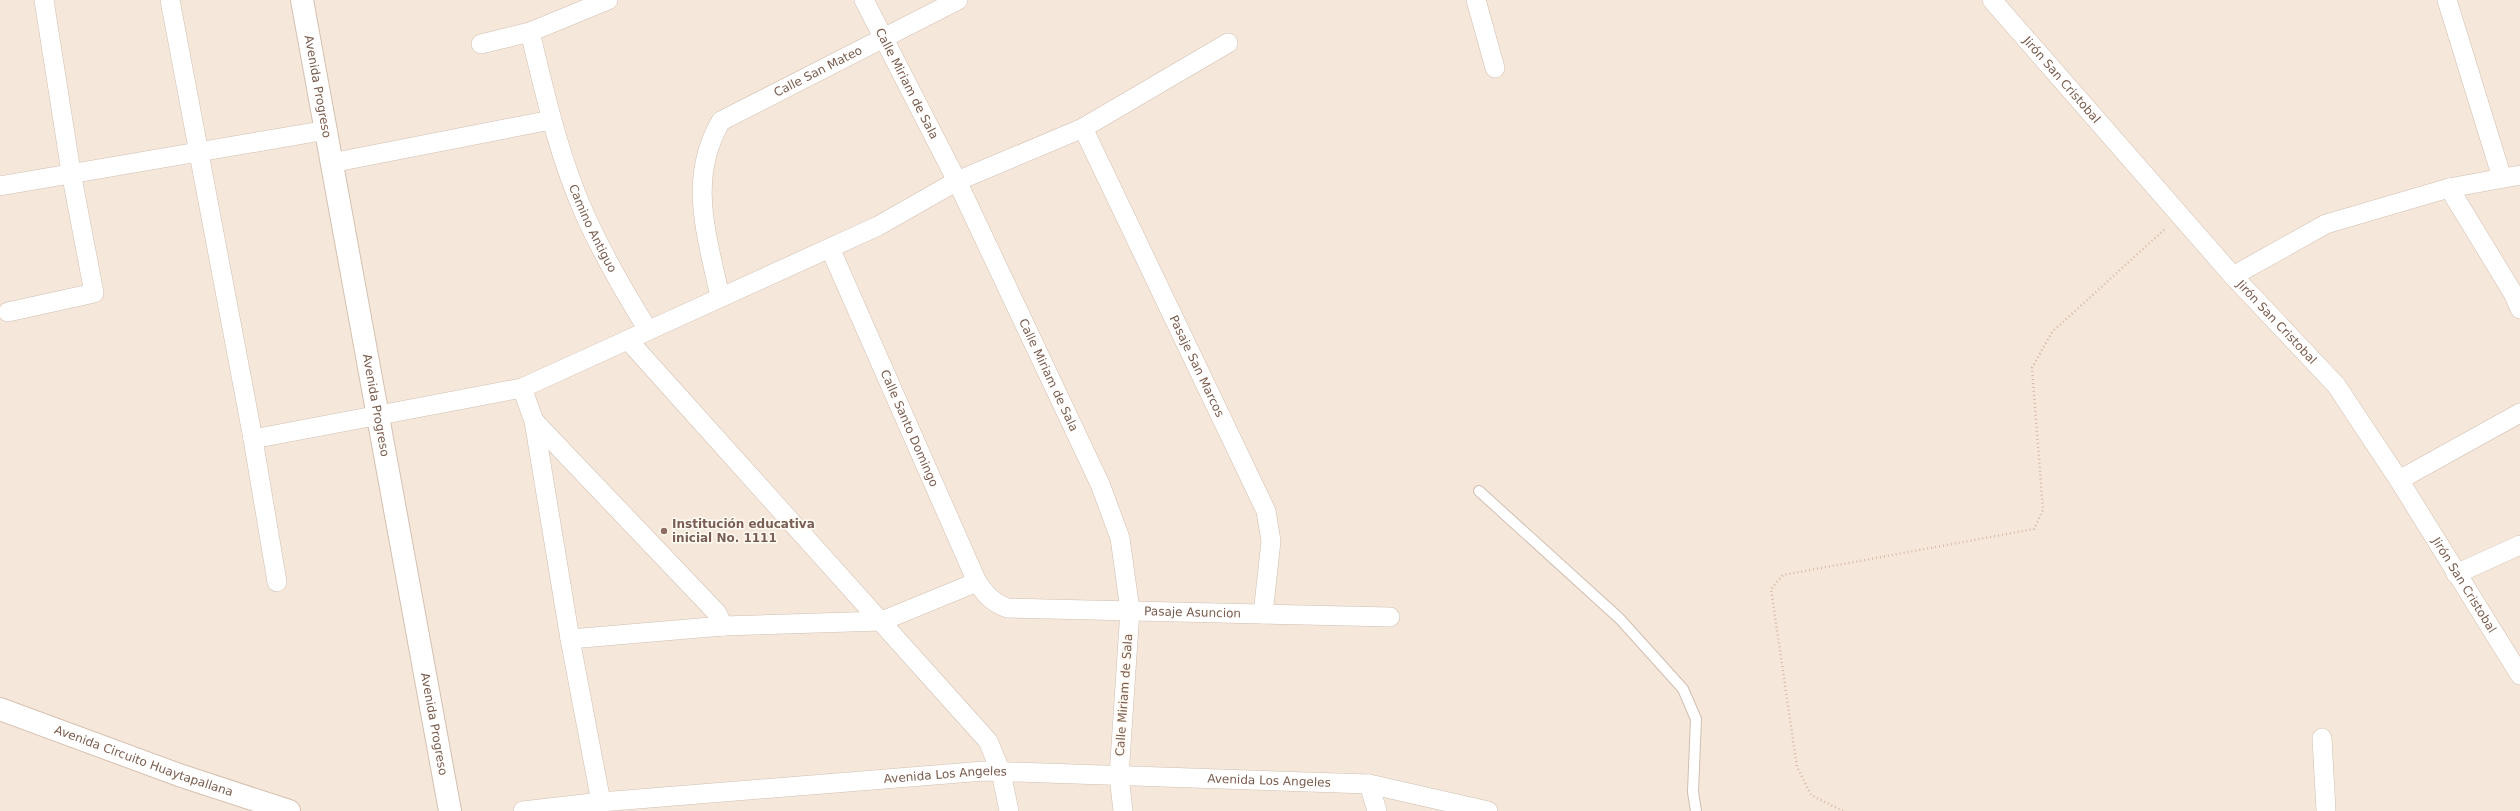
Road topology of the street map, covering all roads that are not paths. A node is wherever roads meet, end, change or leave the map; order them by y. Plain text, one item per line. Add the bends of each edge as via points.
1 (44, 0) edge
2 (170, 0) edge
3 (302, 0) edge
4 (608, 0) edge
5 (864, 0) edge
6 (958, 0) edge
7 (1476, 0) edge
8 (1992, 0) edge
9 (2447, 0) edge
10 (530, 32) junction
11 (883, 36) junction
12 (1228, 43) dead end
13 (481, 44) dead end
14 (1495, 68) dead end
15 (551, 120) junction
16 (1083, 128) junction
17 (327, 130) junction
18 (198, 150) junction
19 (331, 163) junction
20 (71, 172) junction
21 (2511, 177) edge
22 (957, 181) junction
23 (0, 186) edge
24 (2449, 188) junction
25 (830, 248) junction
26 (2233, 276) junction
27 (720, 297) junction
28 (2520, 309) edge
29 (8, 312) dead end
30 (648, 330) junction
31 (628, 340) junction
32 (522, 388) junction
33 (2520, 413) edge
34 (378, 416) junction
35 (534, 421) junction
36 (254, 440) junction
37 (2399, 480) junction
38 (1479, 491) dead end
39 (2520, 545) edge
40 (2456, 574) junction
41 (277, 582) dead end
42 (977, 582) junction
43 (995, 603) joint
44 (1130, 610) junction
45 (1263, 614) junction
46 (1390, 617) dead end
47 (882, 621) junction
48 (723, 626) junction
49 (570, 639) junction
50 (2520, 674) edge
51 (0, 709) edge
52 (2322, 738) dead end
53 (1001, 772) junction
54 (1119, 776) junction
55 (1369, 784) junction
56 (601, 802) junction
57 (289, 811) edge
58 (450, 811) edge
59 (523, 811) edge
60 (1009, 811) edge
61 (1123, 811) edge
62 (1377, 811) edge
63 (1488, 811) edge
64 (1696, 811) edge
65 (2326, 811) edge

1 - 20 street
2 - 18 street
3 - 17 street, Avenida Progreso
4 - 10 street
5 - 11 street, Calle Miriam de Sala
6 - 11 street, Calle San Mateo
7 - 14 street
8 - 26 street, Jirón San Cristobal
9 - 21 street
10 - 13 street
10 - 15 street, Camino Antiguo
11 - 22 street, Calle Miriam de Sala
11 - 27 street, Calle San Mateo via 721,121 712,136 704,159 701,185 703,219
12 - 16 street
15 - 19 street
15 - 30 street, Camino Antiguo via 585,215 622,287
16 - 22 street
16 - 45 street, Pasaje San Marcos via 1266,511 1271,541
17 - 18 street
17 - 19 street, Avenida Progreso
18 - 20 street
18 - 36 street
19 - 34 street, Avenida Progreso
20 - 23 street
20 - 29 street via 94,293
21 - 24 street
22 - 25 street via 878,226
22 - 44 street, Calle Miriam de Sala via 1100,484 1120,538
24 - 26 street via 2326,224
24 - 28 street via 2513,293
25 - 27 street
25 - 42 street, Calle Santo Domingo
26 - 37 street, Jirón San Cristobal via 2336,385
27 - 30 street
30 - 31 street
31 - 32 street
31 - 47 street
32 - 34 street
32 - 35 street
33 - 37 street
34 - 36 street
34 - 58 street, Avenida Progreso
35 - 48 street via 717,612
35 - 49 street
36 - 41 street
37 - 40 street, Jirón San Cristobal
38 - 64 lane via 1620,619 1683,690 1696,719 1693,792
39 - 40 street
40 - 50 street, Jirón San Cristobal
42 - 43 street, Calle Santo Domingo via 988,598
42 - 47 street
43 - 44 street, Pasaje Asuncion via 1007,608
44 - 45 street, Pasaje Asuncion
44 - 54 street, Calle Miriam de Sala
45 - 46 street, Pasaje Asuncion
47 - 48 street
47 - 53 street via 988,740
48 - 49 street
49 - 56 street
51 - 57 street, Avenida Circuito Huaytapallana via 179,775
52 - 65 street
53 - 54 street, Avenida Los Angeles
53 - 56 street, Avenida Los Angeles
53 - 60 street
54 - 55 street, Avenida Los Angeles
54 - 61 street, Calle Miriam de Sala
55 - 62 street
55 - 63 street, Avenida Los Angeles
56 - 59 street, Avenida Los Angeles

